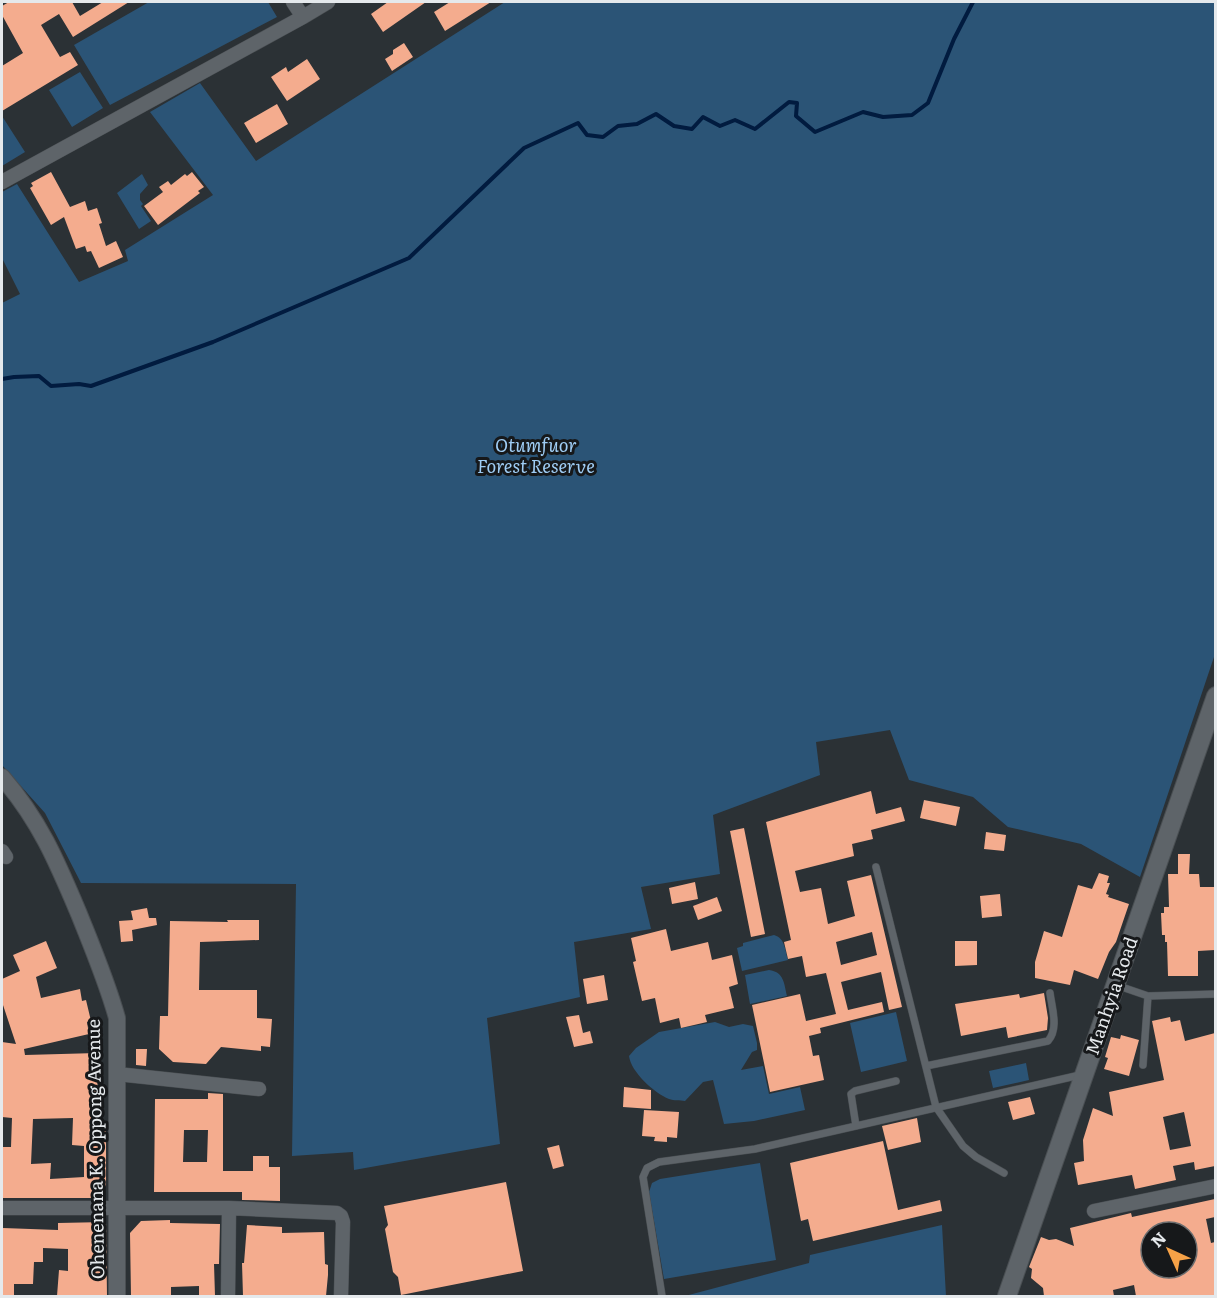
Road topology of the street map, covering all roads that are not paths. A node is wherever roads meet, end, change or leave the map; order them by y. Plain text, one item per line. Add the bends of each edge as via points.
1 (293, 2) edge
2 (328, 2) edge
3 (303, 17) junction
4 (2, 182) edge
5 (1215, 696) edge
6 (2, 777) edge
7 (876, 867) dead end
8 (1116, 985) junction
9 (1050, 993) dead end
10 (1215, 994) edge
11 (1148, 996) junction
12 (1143, 1065) dead end
13 (926, 1066) junction
14 (117, 1074) junction
15 (1086, 1074) junction
16 (896, 1081) dead end
17 (260, 1089) dead end
18 (936, 1107) junction
19 (856, 1126) junction
20 (1004, 1173) dead end
21 (1215, 1186) edge
22 (2, 1208) edge
23 (229, 1208) junction
24 (118, 1209) junction
25 (1094, 1211) dead end
26 (117, 1296) edge
27 (228, 1296) edge
28 (341, 1296) edge
29 (662, 1296) edge
30 (1007, 1296) edge

1 - 3 street
2 - 3 street
3 - 4 street
5 - 8 main road, Manhyia Road
6 - 14 street, Ohenenana K. Oppong Avenue via 53,853 105,977 117,1018
7 - 13 lane
8 - 11 lane
8 - 15 main road, Manhyia Road
9 - 13 lane via 1054,1026 1048,1041
10 - 11 lane
11 - 12 lane
13 - 18 lane
14 - 17 street
14 - 24 street, Ohenenana K. Oppong Avenue
15 - 18 lane
15 - 30 main road, Manhyia Road
16 - 19 lane via 851,1094
18 - 19 lane
18 - 20 lane via 963,1146
19 - 29 lane via 755,1149 659,1162 647,1168 643,1177
21 - 25 street
22 - 24 street
23 - 24 street
23 - 27 street
23 - 28 street via 330,1212 341,1216
24 - 26 street, Ohenenana K. Oppong Avenue

